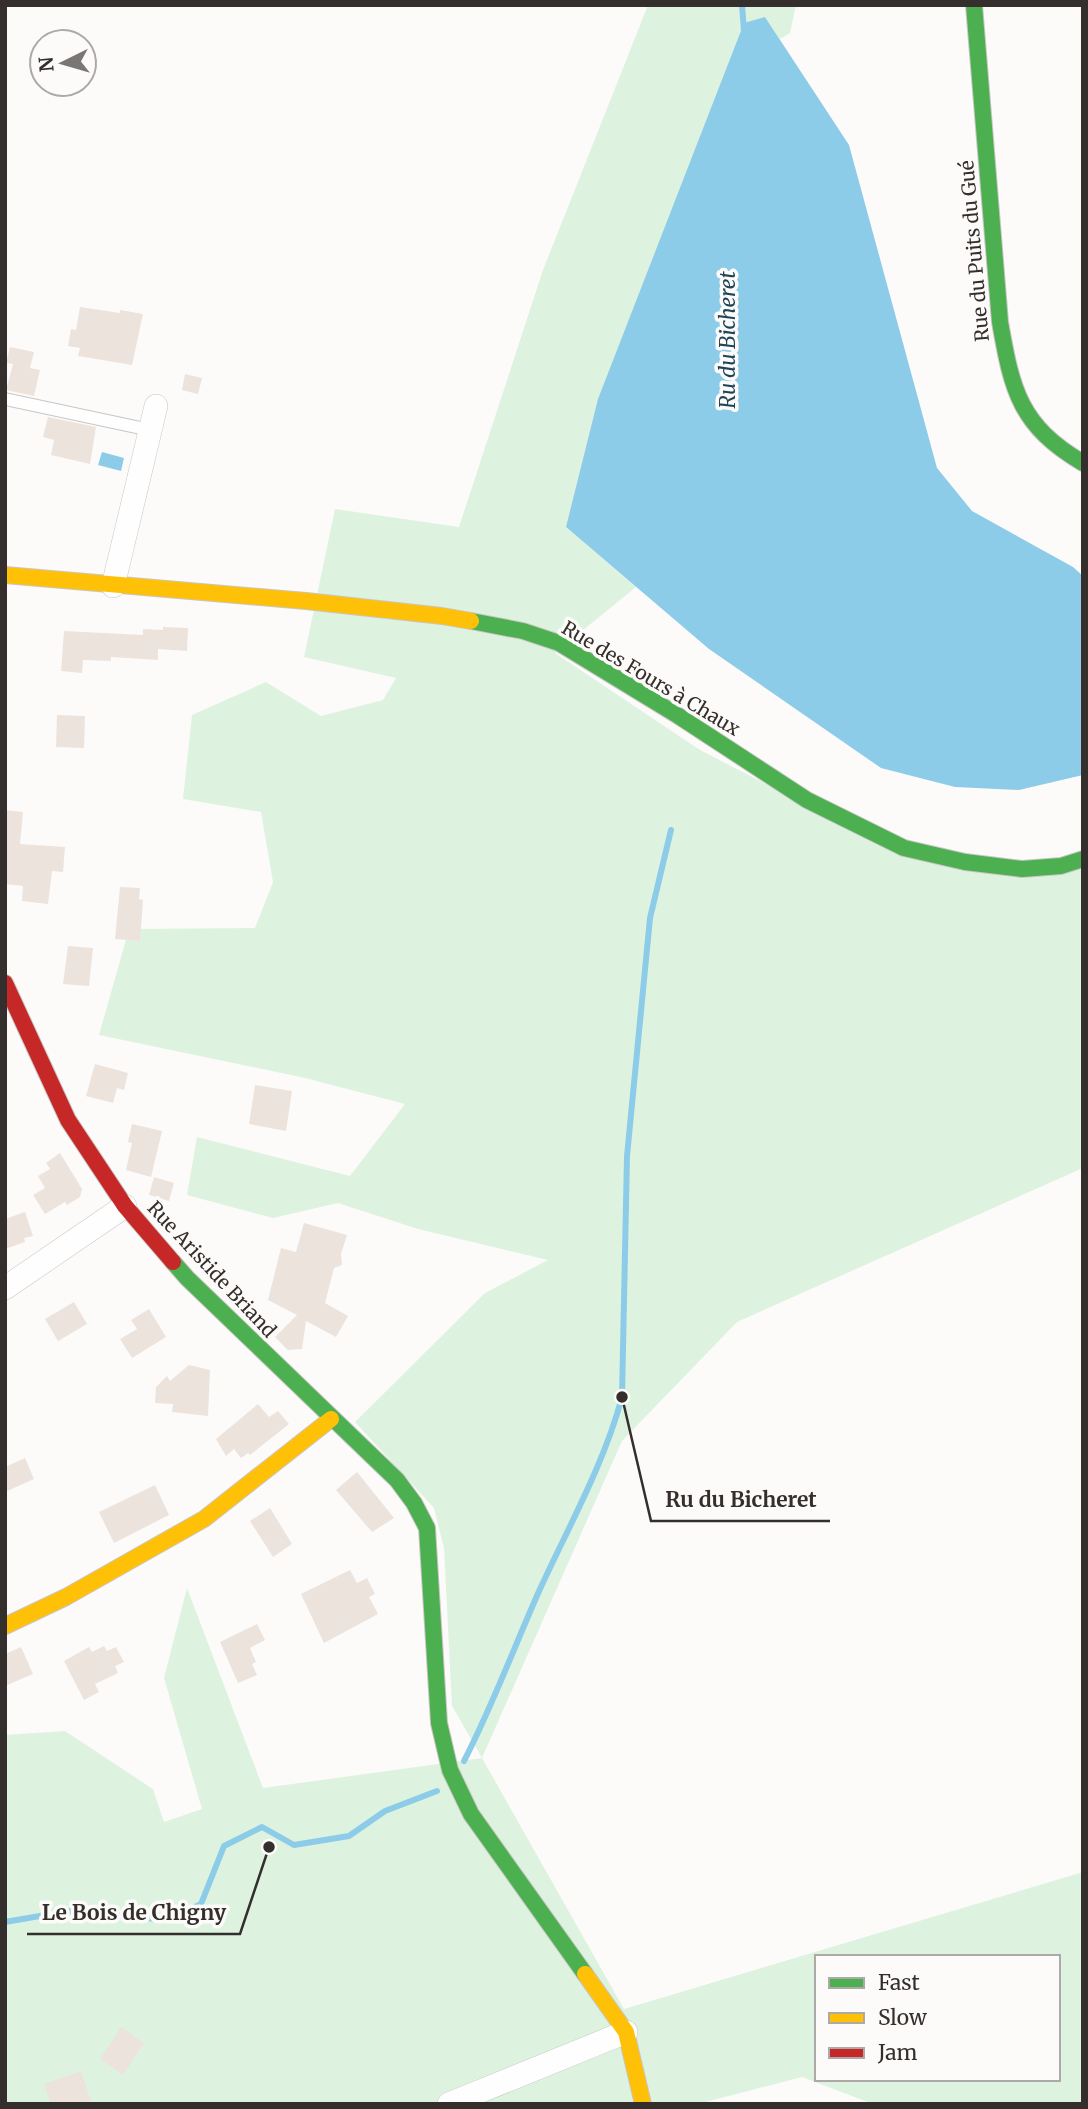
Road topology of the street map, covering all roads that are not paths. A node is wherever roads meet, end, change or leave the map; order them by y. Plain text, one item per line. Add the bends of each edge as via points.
1 (974, 5) edge
2 (5, 399) edge
3 (156, 406) dead end
4 (150, 430) junction
5 (1083, 463) edge
6 (5, 575) edge
7 (113, 586) junction
8 (1083, 859) edge
9 (5, 983) edge
10 (125, 1206) junction
11 (5, 1287) edge
12 (331, 1419) junction
13 (5, 1626) edge
14 (626, 2032) junction
15 (449, 2104) edge
16 (643, 2104) edge

1 - 5 street, Rue du Puits du Gué via 1006,361 1033,424
2 - 4 lane
3 - 4 street
4 - 7 street
6 - 7 street, Rue des Fours à Chaux
7 - 8 street, Rue des Fours à Chaux via 319,602 523,631 559,643 807,800 904,848 1021,869
9 - 10 street, Rue Aristide Briand via 68,1120
10 - 11 street
10 - 12 street, Rue Aristide Briand via 187,1278
12 - 13 street via 204,1519
12 - 14 street, Rue Aristide Briand via 397,1480 427,1528 439,1723 456,1786 471,1814
14 - 15 street
14 - 16 street

